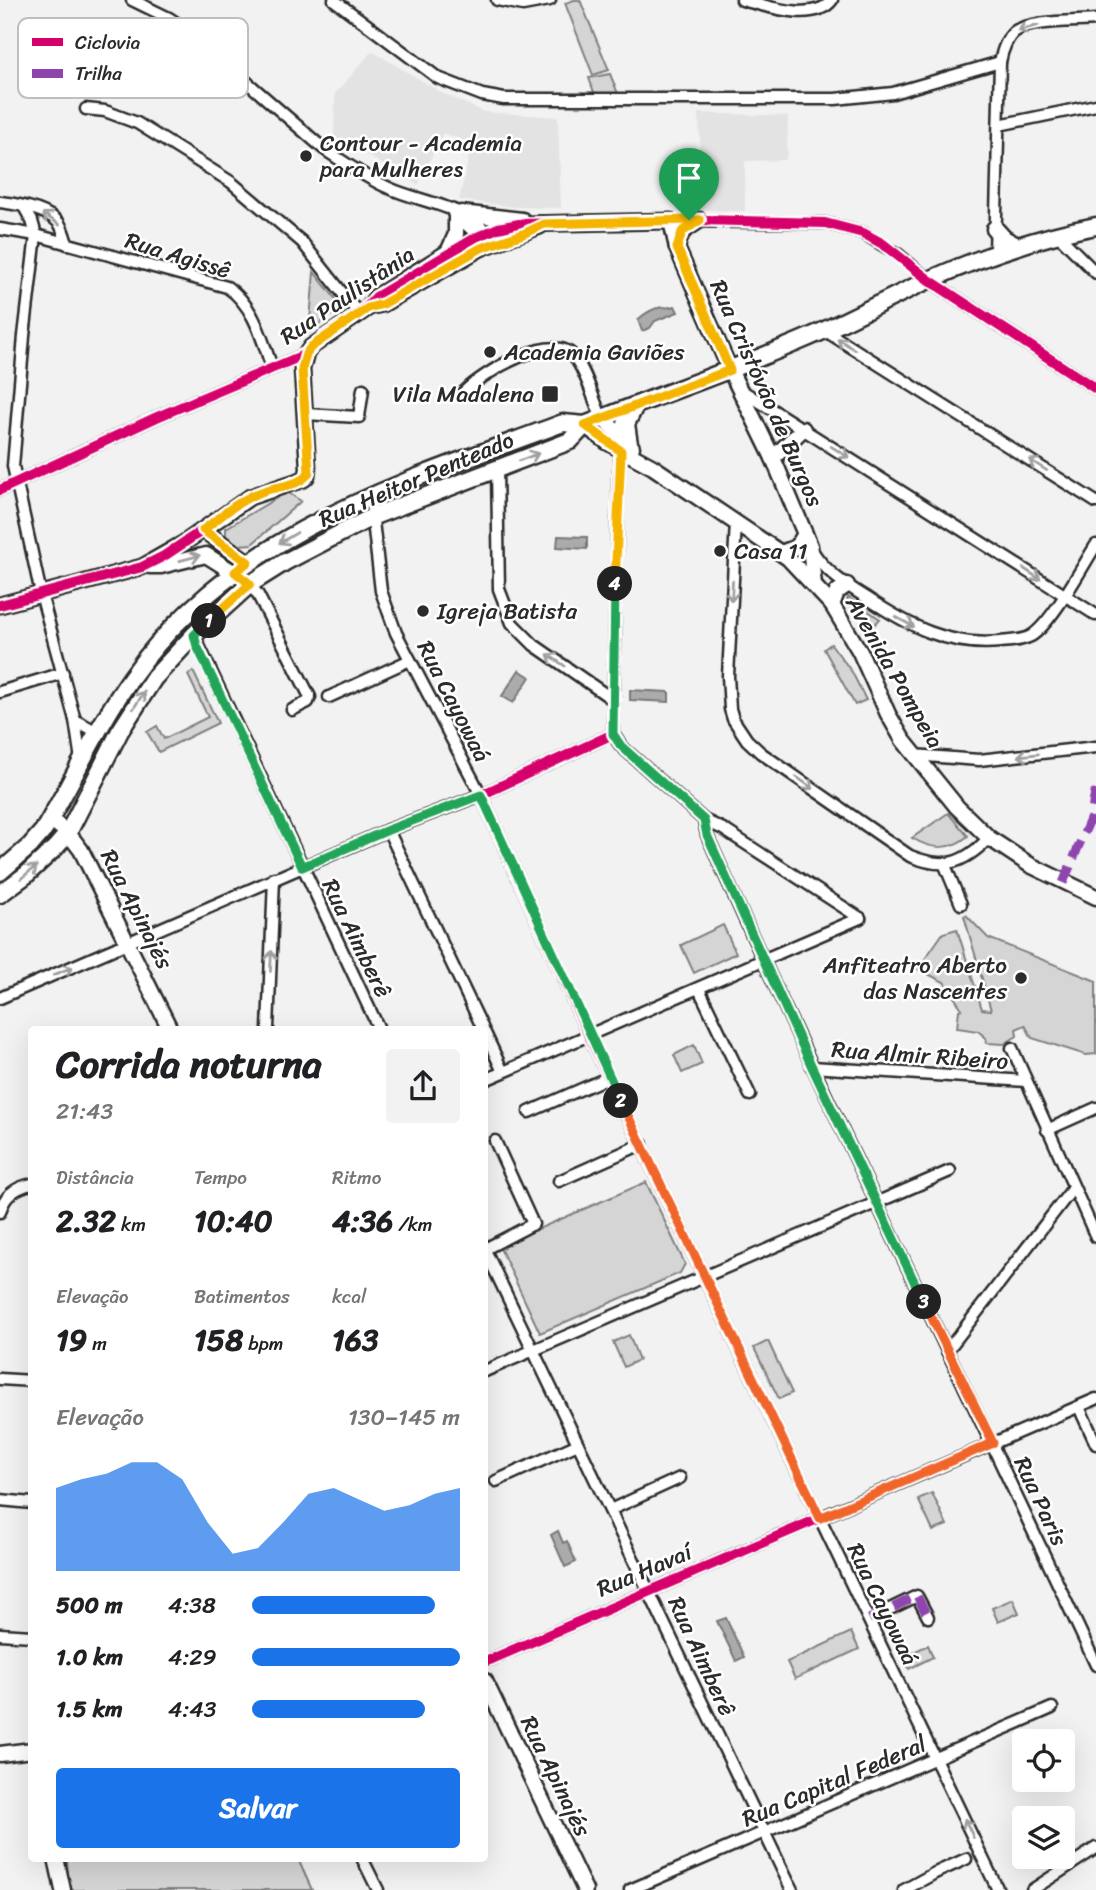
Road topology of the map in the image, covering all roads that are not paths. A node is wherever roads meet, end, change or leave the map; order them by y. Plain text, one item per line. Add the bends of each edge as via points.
1 (132, 0) edge
2 (334, 0) edge
3 (497, 0) edge
4 (550, 0) edge
5 (742, 0) edge
6 (832, 0) edge
7 (169, 18) edge
8 (1096, 20) edge
9 (1000, 62) junction
10 (248, 83) edge
11 (1096, 105) edge
12 (86, 109) dead end
13 (999, 125) junction
14 (0, 202) edge
15 (24, 207) junction
16 (456, 213) junction
17 (700, 220) junction
18 (647, 221) junction
19 (671, 221) junction
20 (544, 224) junction
21 (1096, 226) edge
22 (0, 229) edge
23 (995, 229) junction
24 (1056, 233) junction
25 (36, 235) junction
26 (485, 240) junction
27 (67, 244) junction
28 (1017, 246) junction
29 (677, 248) junction
30 (448, 252) junction
31 (995, 253) junction
32 (1096, 273) edge
33 (929, 280) junction
34 (363, 311) junction
35 (824, 330) junction
36 (306, 354) junction
37 (272, 368) junction
38 (730, 370) junction
39 (363, 389) dead end
40 (1096, 389) edge
41 (741, 390) junction
42 (464, 392) dead end
43 (635, 406) junction
44 (304, 414) junction
45 (602, 418) junction
46 (585, 425) junction
47 (803, 429) junction
48 (625, 448) junction
49 (773, 458) junction
50 (497, 469) junction
51 (15, 483) junction
52 (0, 489) edge
53 (370, 495) junction
54 (1096, 502) edge
55 (374, 516) junction
56 (736, 522) junction
57 (203, 530) junction
58 (808, 540) junction
59 (1096, 545) edge
60 (781, 553) junction
61 (142, 567) junction
62 (242, 567) junction
63 (250, 584) junction
64 (814, 585) junction
65 (847, 586) junction
66 (41, 594) junction
67 (1065, 595) junction
68 (0, 605) edge
69 (832, 605) junction
70 (1096, 615) edge
71 (194, 635) junction
72 (410, 660) junction
73 (63, 673) junction
74 (0, 692) edge
75 (329, 696) dead end
76 (612, 698) junction
77 (292, 710) dead end
78 (75, 720) junction
79 (99, 733) junction
80 (613, 734) junction
81 (1096, 747) edge
82 (913, 755) junction
83 (105, 759) junction
84 (79, 768) junction
85 (481, 795) junction
86 (50, 819) junction
87 (704, 820) junction
88 (388, 830) junction
89 (68, 832) junction
90 (989, 838) junction
91 (944, 863) junction
92 (3, 865) edge
93 (302, 867) junction
94 (274, 878) junction
95 (0, 894) edge
96 (1096, 897) edge
97 (961, 904) dead end
98 (128, 943) junction
99 (763, 961) junction
100 (698, 989) junction
101 (0, 998) edge
102 (169, 1026) edge
103 (268, 1026) edge
104 (379, 1026) edge
105 (482, 1026) edge
106 (589, 1036) junction
107 (488, 1040) edge
108 (1012, 1048) dead end
109 (812, 1067) junction
110 (503, 1072) junction
111 (609, 1077) junction
112 (488, 1079) edge
113 (1026, 1081) junction
114 (750, 1095) dead end
115 (1096, 1108) edge
116 (529, 1112) dead end
117 (1047, 1130) junction
118 (495, 1141) dead end
119 (642, 1144) junction
120 (950, 1171) dead end
121 (559, 1181) dead end
122 (28, 1185) edge
123 (1073, 1188) junction
124 (877, 1202) junction
125 (0, 1212) edge
126 (1096, 1237) edge
127 (488, 1247) edge
128 (488, 1255) edge
129 (705, 1276) junction
130 (532, 1350) junction
131 (947, 1351) junction
132 (488, 1370) edge
133 (0, 1379) edge
134 (28, 1381) edge
135 (1096, 1399) edge
136 (1079, 1407) junction
137 (993, 1443) junction
138 (578, 1444) junction
139 (1096, 1444) edge
140 (680, 1478) dead end
141 (496, 1481) dead end
142 (0, 1500) edge
143 (28, 1503) edge
144 (610, 1510) junction
145 (820, 1518) junction
146 (649, 1591) junction
147 (928, 1617) dead end
148 (869, 1619) junction
149 (0, 1634) edge
150 (28, 1636) edge
151 (488, 1661) edge
152 (1096, 1665) edge
153 (488, 1687) edge
154 (1052, 1708) dead end
155 (28, 1750) edge
156 (0, 1754) edge
157 (936, 1758) junction
158 (764, 1832) junction
159 (1096, 1848) edge
160 (966, 1859) dead end
161 (57, 1862) edge
162 (364, 1862) edge
163 (63, 1890) edge
164 (378, 1890) edge
165 (586, 1890) edge
166 (630, 1890) edge
167 (792, 1890) edge
168 (904, 1890) edge
169 (998, 1890) edge
170 (1032, 1890) edge

1 - 7 street
2 - 9 street via 438,78 504,99 835,99 904,91
3 - 4 street via 523,5
5 - 6 street via 811,12
8 -> 9 street via 1022,27 1007,39
9 - 13 street
10 - 16 street via 341,161 387,187
11 - 13 street
12 - 34 street via 137,123 231,182 302,242
13 - 23 street
14 - 15 street
15 - 25 street
27 -> 15 street via 56,219
16 - 20 street
16 - 26 street via 476,221
16 - 30 street via 456,234
17 - 19 street, Rua Paulistânia
17 - 29 street via 682,232
17 - 33 street, Rua Paulistânia via 846,227 883,244
18 - 19 street, Rua Paulistânia
18 - 20 street, Rua Paulistânia
18 - 29 street
19 - 29 street, Rua Cristóvão de Burgos
20 - 26 street, Rua Paulistânia via 519,224
21 - 24 main road, Rua Heitor Penteado
22 - 25 street, Rua Agissê
23 - 28 main road
23 - 31 street
24 - 28 main road, Rua Heitor Penteado
24 - 32 street
25 - 27 street, Rua Agissê
25 - 51 street via 14,445
26 - 30 street, Rua Paulistânia
26 - 34 street, Rua Paulistânia via 383,304
27 - 37 street, Rua Agissê via 227,286 253,316
28 - 31 main road, Rua Heitor Penteado
29 - 38 street, Rua Cristóvão de Burgos
30 - 34 street, Rua Paulistânia via 376,297
31 - 33 main road, Rua Heitor Penteado
33 - 35 main road, Rua Heitor Penteado
33 - 40 street, Rua Paulistânia
34 - 36 street, Rua Paulistânia
35 - 38 main road, Rua Heitor Penteado
54 -> 35 street
36 - 37 street, Rua Paulistânia
36 - 44 street
37 - 51 street, Rua Paulistânia
38 - 41 street, Rua Cristóvão de Burgos
38 - 43 main road, Rua Heitor Penteado
39 - 44 street via 359,417
41 - 47 street
41 - 49 street, Rua Cristóvão de Burgos
42 - 45 street via 500,366 547,348 562,348 575,358
43 - 45 main road, Rua Heitor Penteado
43 - 48 main road via 626,424
44 - 57 street via 307,476 250,497
45 - 46 main road, Rua Heitor Penteado
45 - 48 street, Avenida Pompeia
46 - 48 street, Avenida Pompeia
50 -> 46 main road, Rua Heitor Penteado via 570,441
46 - 53 main road, Rua Heitor Penteado via 563,423
47 - 49 street
47 -> 67 street
48 - 56 street, Avenida Pompeia
48 - 76 street via 618,480
49 - 58 street, Rua Cristóvão de Burgos
50 - 55 main road, Rua Heitor Penteado
76 -> 50 street via 534,645 512,622 499,589
51 - 52 street, Rua Paulistânia
51 - 66 street
53 - 55 street, Rua Cayowaá
53 -> 62 main road, Rua Heitor Penteado
55 - 63 main road, Rua Heitor Penteado
55 - 72 street, Rua Cayowaá via 381,591
56 - 60 street, Avenida Pompeia
56 -> 91 street via 728,676 730,709 740,731 761,753 911,856
57 - 61 street
57 - 62 street
58 - 60 street
58 - 64 street, Rua Cristóvão de Burgos
58 - 65 street via 827,570
59 - 67 street
60 - 64 street, Avenida Pompeia
61 -> 62 street via 197,555
61 - 66 street
62 - 63 street
62 - 79 main road, Rua Heitor Penteado via 162,641 131,678
63 - 71 main road, Rua Heitor Penteado
63 - 77 street via 310,697
64 - 69 street, Avenida Pompeia
65 -> 67 street via 917,629 971,643 1014,641 1034,634
65 - 69 street via 837,592
66 - 68 street
66 - 73 street
67 - 70 street
69 - 82 street, Avenida Pompeia
83 -> 71 main road, Rua Heitor Penteado via 139,699
71 - 93 street, Rua Aimberê
72 - 75 street
72 - 85 street, Rua Cayowaá
73 - 74 street
73 - 78 street
76 - 80 street
78 - 79 street
78 - 84 street
79 - 83 main road via 107,744
79 - 84 main road, Rua Heitor Penteado
80 - 85 street
80 - 87 street, Rua Paris
81 -> 82 street via 979,760
82 - 90 street, Avenida Pompeia
83 - 89 main road, Rua Heitor Penteado
84 - 86 main road, Rua Heitor Penteado
84 - 89 main road via 77,790 62,819
85 - 88 street
85 - 106 street, Rua Cayowaá
86 - 89 street, Rua Apinajés
86 - 92 main road, Rua Heitor Penteado via 37,839
87 - 99 street, Rua Paris
87 - 99 street via 860,918
88 - 93 street
88 - 105 street
95 -> 89 main road, Rua Heitor Penteado via 56,848
89 - 98 street, Rua Apinajés via 82,850
90 - 91 street via 964,859
90 - 96 street, Avenida Pompeia via 1030,865
91 - 97 street
93 - 94 street
93 - 104 street, Rua Aimberê
94 - 98 street
103 -> 94 street
101 -> 98 street
98 - 102 street, Rua Apinajés
99 - 100 street
99 - 109 street, Rua Paris
100 - 106 street
100 - 114 street
106 - 110 street
106 - 111 street, Rua Cayowaá
107 - 110 street
108 - 113 street
109 - 113 street, Rua Almir Ribeiro
109 - 124 street, Rua Paris
110 - 112 street
111 - 116 street
111 - 119 street, Rua Cayowaá
113 - 117 street
115 - 117 street
117 - 123 street
118 - 127 street, Rua Aimberê via 533,1224
119 - 121 street
119 - 129 street, Rua Cayowaá
120 - 124 street
122 - 125 street via 6,1197
123 - 126 street
123 - 131 street
124 - 129 street
124 - 131 street, Rua Paris
128 - 130 street, Rua Aimberê
129 - 130 street
129 - 145 street, Rua Cayowaá
130 - 132 street
130 - 138 street, Rua Aimberê
131 - 137 street, Rua Paris
133 - 134 street
135 - 136 street, Rua Havaí
136 - 137 street, Rua Havaí
136 - 139 street
137 - 145 street, Rua Havaí
137 - 152 street, Rua Paris
138 - 141 street
138 - 144 street, Rua Aimberê
140 - 144 street
142 - 143 street
144 - 146 street, Rua Aimberê
145 - 146 street, Rua Havaí
145 - 148 street, Rua Cayowaá
146 - 151 street, Rua Havaí
146 - 158 street, Rua Aimberê
147 - 148 street via 917,1596
148 - 157 street, Rua Cayowaá
149 - 150 street
153 - 165 street, Rua Apinajés
154 - 157 street, Rua Capital Federal
155 - 156 street
157 - 158 street, Rua Capital Federal
169 -> 157 street, Rua Cayowaá
158 - 166 street, Rua Capital Federal
158 - 167 street, Rua Aimberê
159 - 170 street
160 - 168 street
161 - 163 street
162 - 164 street

